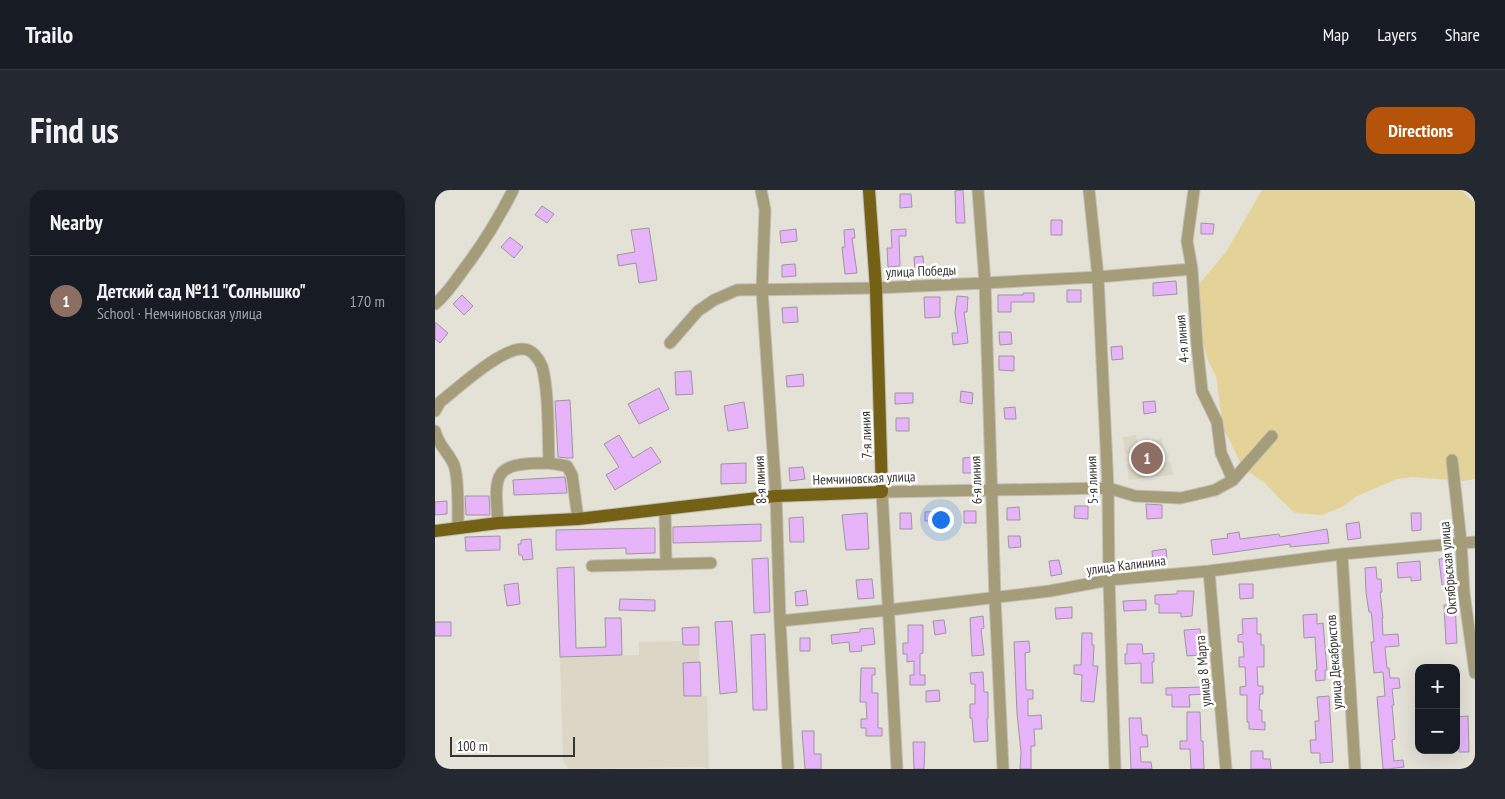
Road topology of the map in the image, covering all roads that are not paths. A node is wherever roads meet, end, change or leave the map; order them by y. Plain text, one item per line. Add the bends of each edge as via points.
1 (513, 190) edge
2 (761, 190) edge
3 (869, 190) edge
4 (978, 190) edge
5 (1089, 190) edge
6 (1194, 190) edge
7 (1192, 269) junction
8 (1098, 277) junction
9 (985, 283) junction
10 (876, 288) junction
11 (762, 290) junction
12 (435, 304) edge
13 (670, 343) dead end
14 (435, 411) edge
15 (435, 431) edge
16 (1272, 436) dead end
17 (1452, 460) dead end
18 (549, 463) junction
19 (1233, 480) junction
20 (1108, 488) junction
21 (992, 490) junction
22 (882, 492) junction
23 (776, 496) junction
24 (665, 509) junction
25 (578, 519) junction
26 (498, 524) junction
27 (458, 528) junction
28 (435, 531) edge
29 (1461, 542) junction
30 (1475, 542) edge
31 (1342, 554) junction
32 (711, 562) dead end
33 (667, 564) junction
34 (592, 566) dead end
35 (1209, 571) junction
36 (1109, 580) junction
37 (995, 598) junction
38 (889, 610) junction
39 (781, 621) junction
40 (1475, 672) edge
41 (788, 769) edge
42 (897, 769) edge
43 (1003, 769) edge
44 (1115, 769) edge
45 (1226, 769) edge
46 (1355, 769) edge

1 - 12 street via 478,250
2 - 11 street, 8-я линия via 765,210
3 - 10 main road, 7-я линия
4 - 9 street, 6-я линия
5 - 8 street, 5-я линия
6 - 7 street, 4-я линия via 1187,241
7 - 8 street, улица Победы
7 - 19 street, 4-я линия via 1202,391 1217,422 1221,454
8 - 9 street, улица Победы
8 - 20 street, 5-я линия
9 - 10 street, улица Победы
9 - 21 street, 6-я линия
10 - 11 street, улица Победы
10 - 22 main road, 7-я линия
11 - 13 street, улица Победы via 737,290 714,300 698,311
11 - 23 street, 8-я линия
14 - 18 street via 440,402 495,359 522,349 529,350 541,364 544,378
15 - 27 street via 454,465
16 - 19 street, Немчиновская улица
17 - 29 street, Октябрьская улица
18 - 25 street via 567,466 572,475
18 - 26 street via 515,464 497,479
19 - 20 street, Немчиновская улица via 1215,490 1181,498 1135,496
20 - 21 street, Немчиновская улица
20 - 36 street, 5-я линия
21 - 22 street, Немчиновская улица
21 - 37 street, 6-я линия
22 - 23 main road, Немчиновская улица
22 - 38 street, 7-я линия
23 - 24 main road, Немчиновская улица
23 - 39 street, 8-я линия
24 - 25 main road, Немчиновская улица
24 - 33 street
25 - 26 main road, Немчиновская улица
26 - 27 main road, Немчиновская улица
27 - 28 main road, Немчиновская улица
29 - 30 street, улица Калинина
29 - 31 street, улица Калинина
29 - 40 street, Октябрьская улица
31 - 35 street, улица Калинина
31 - 46 street, улица Декабристов
32 - 33 street
33 - 34 street
35 - 36 street, улица Калинина
35 - 45 street, улица 8 Марта
36 - 37 street, улица Калинина
36 - 44 street, 5-я линия
37 - 38 street, улица Калинина
37 - 43 street, 6-я линия
38 - 39 street, улица Калинина
38 - 42 street, 7-я линия
39 - 41 street, 8-я линия

